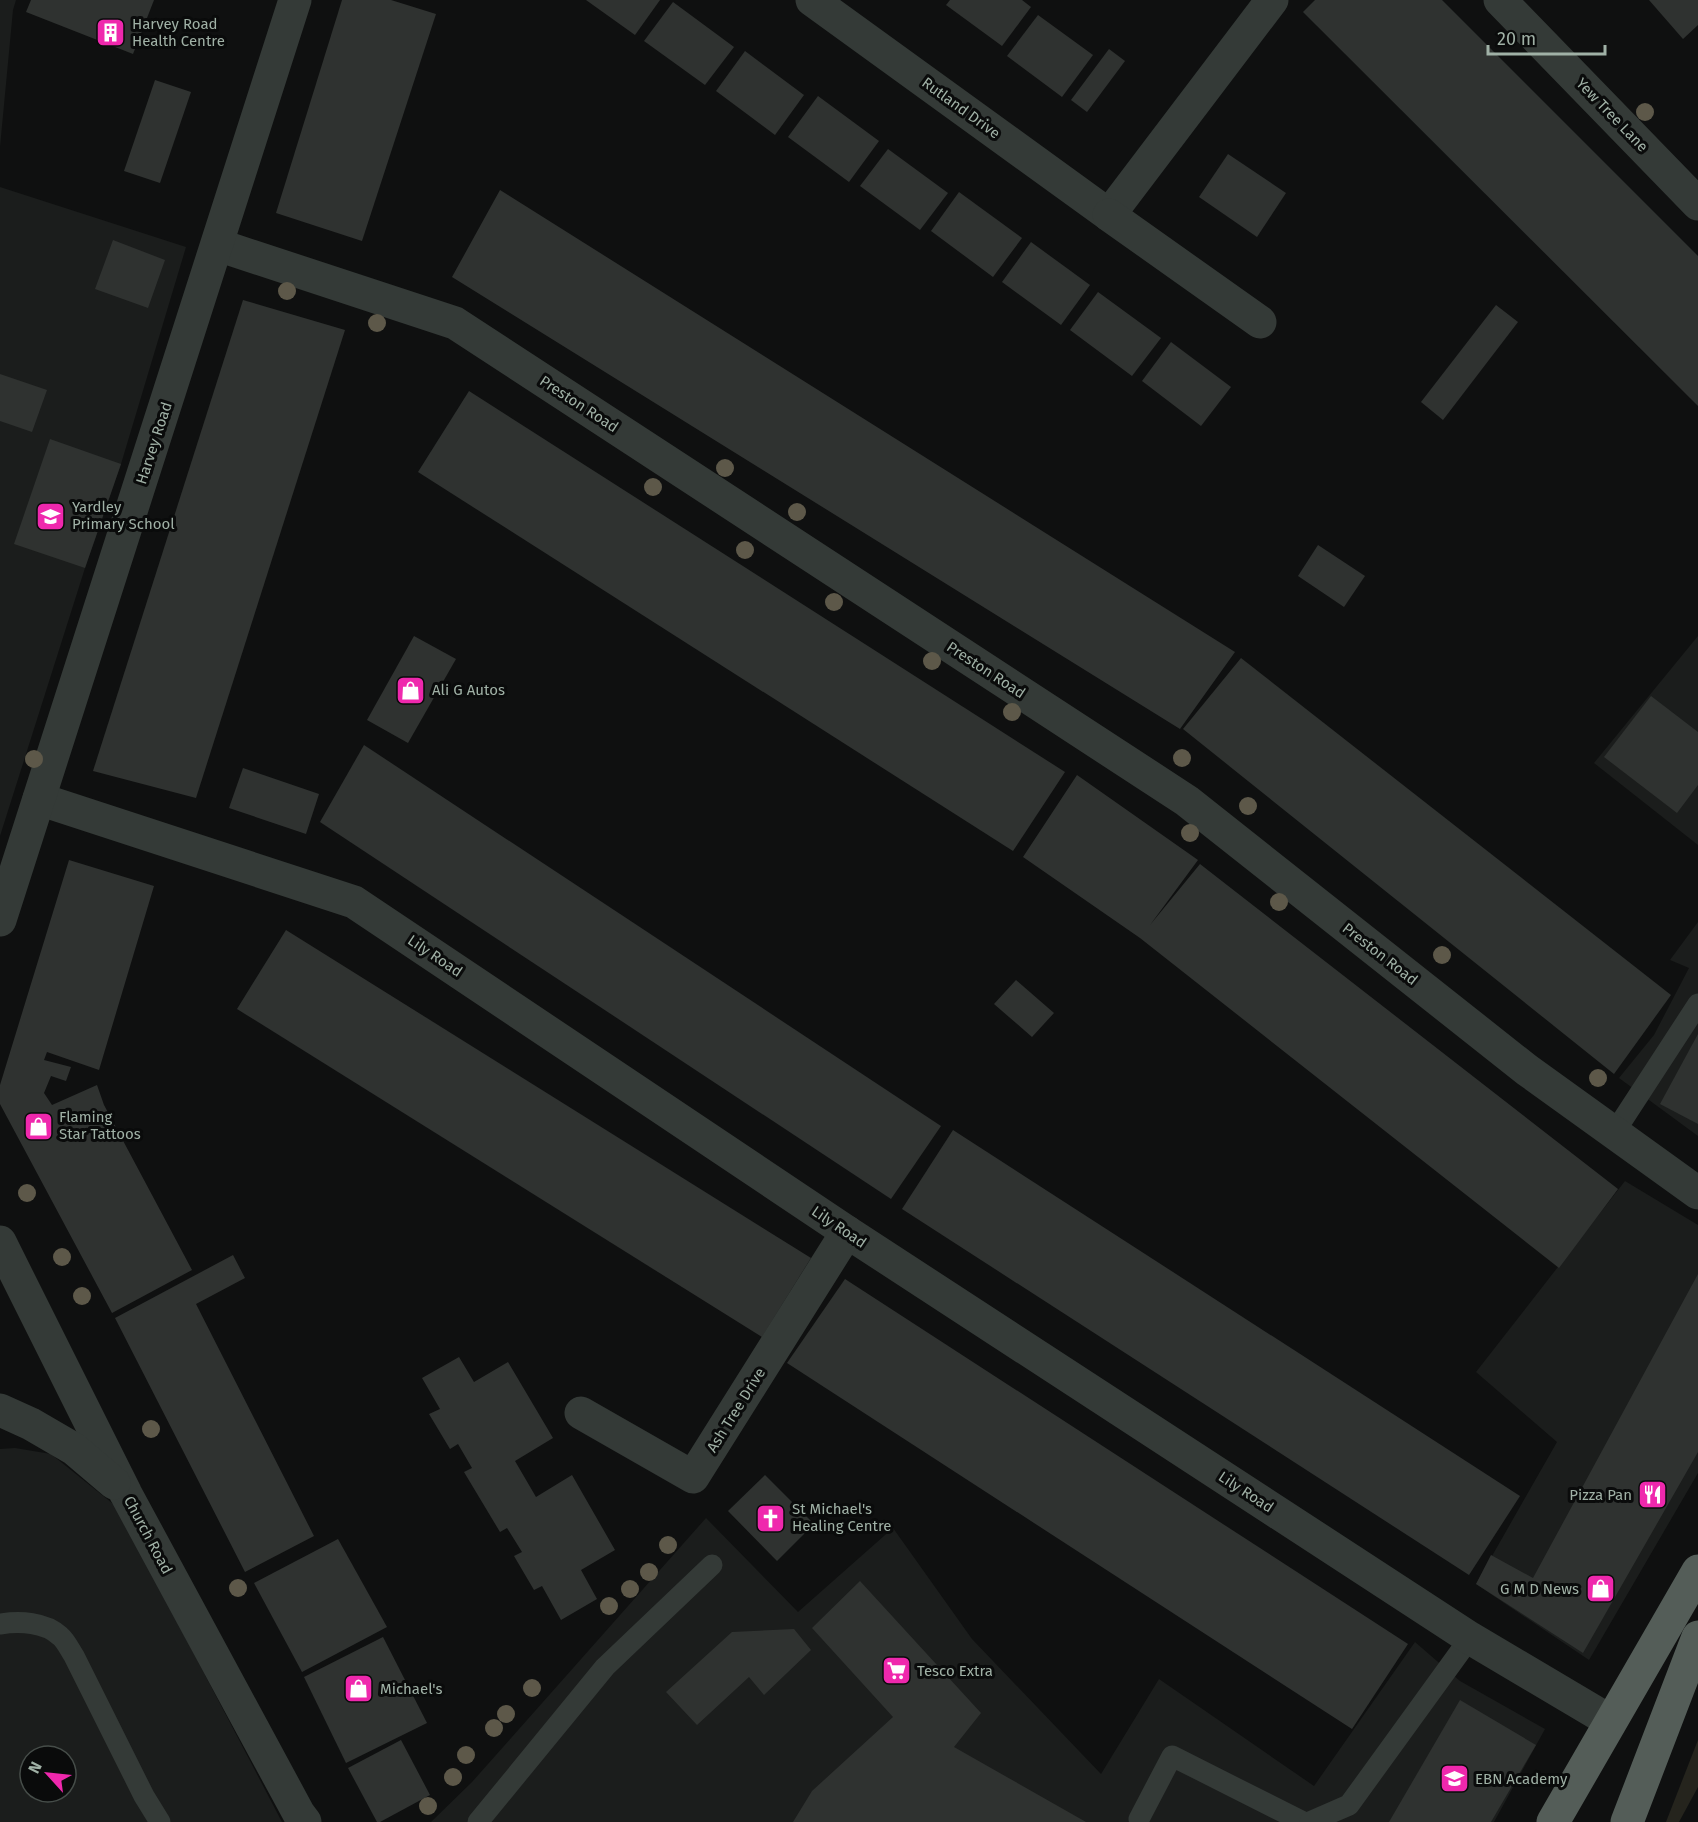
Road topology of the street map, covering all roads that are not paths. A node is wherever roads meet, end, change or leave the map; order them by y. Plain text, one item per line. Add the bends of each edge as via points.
1 (295, 0) edge
2 (812, 0) edge
3 (1272, 0) edge
4 (1500, 0) edge
5 (1698, 204) edge
6 (1109, 215) junction
7 (218, 245) junction
8 (1260, 322) dead end
9 (39, 799) junction
10 (0, 920) edge
11 (1698, 1004) edge
12 (1614, 1133) junction
13 (1698, 1192) edge
14 (848, 1232) junction
15 (0, 1242) edge
16 (0, 1410) edge
17 (581, 1413) dead end
18 (126, 1494) junction
19 (712, 1565) dead end
20 (1698, 1571) edge
21 (0, 1624) edge
22 (1698, 1637) edge
23 (1470, 1638) junction
24 (1610, 1721) junction
25 (1139, 1819) dead end
26 (160, 1822) edge
27 (305, 1822) edge
28 (478, 1822) edge
29 (1303, 1822) edge
30 (1310, 1822) edge
31 (1553, 1822) edge
32 (1627, 1822) edge

1 - 7 street, Harvey Road
2 - 6 street, Rutland Drive
3 - 6 street
4 - 5 street, Yew Tree Lane
6 - 8 street, Rutland Drive
7 - 9 street, Harvey Road
7 - 12 street, Preston Road via 455,323 1187,801 1527,1070
9 - 10 street, Harvey Road
9 - 14 street, Lily Road via 354,902
11 - 12 lane
12 - 13 street, Preston Road
14 - 17 street, Ash Tree Drive via 693,1478
14 - 23 street, Lily Road
15 - 18 street, Church Road
16 - 18 street via 74,1449
18 - 27 street, Church Road
19 - 28 lane via 605,1667
20 - 24 highway
21 - 26 lane via 44,1626 61,1636
22 - 32 highway
23 - 24 street, Lily Road
23 - 30 lane via 1349,1805
24 - 31 highway
25 - 29 lane via 1172,1756

